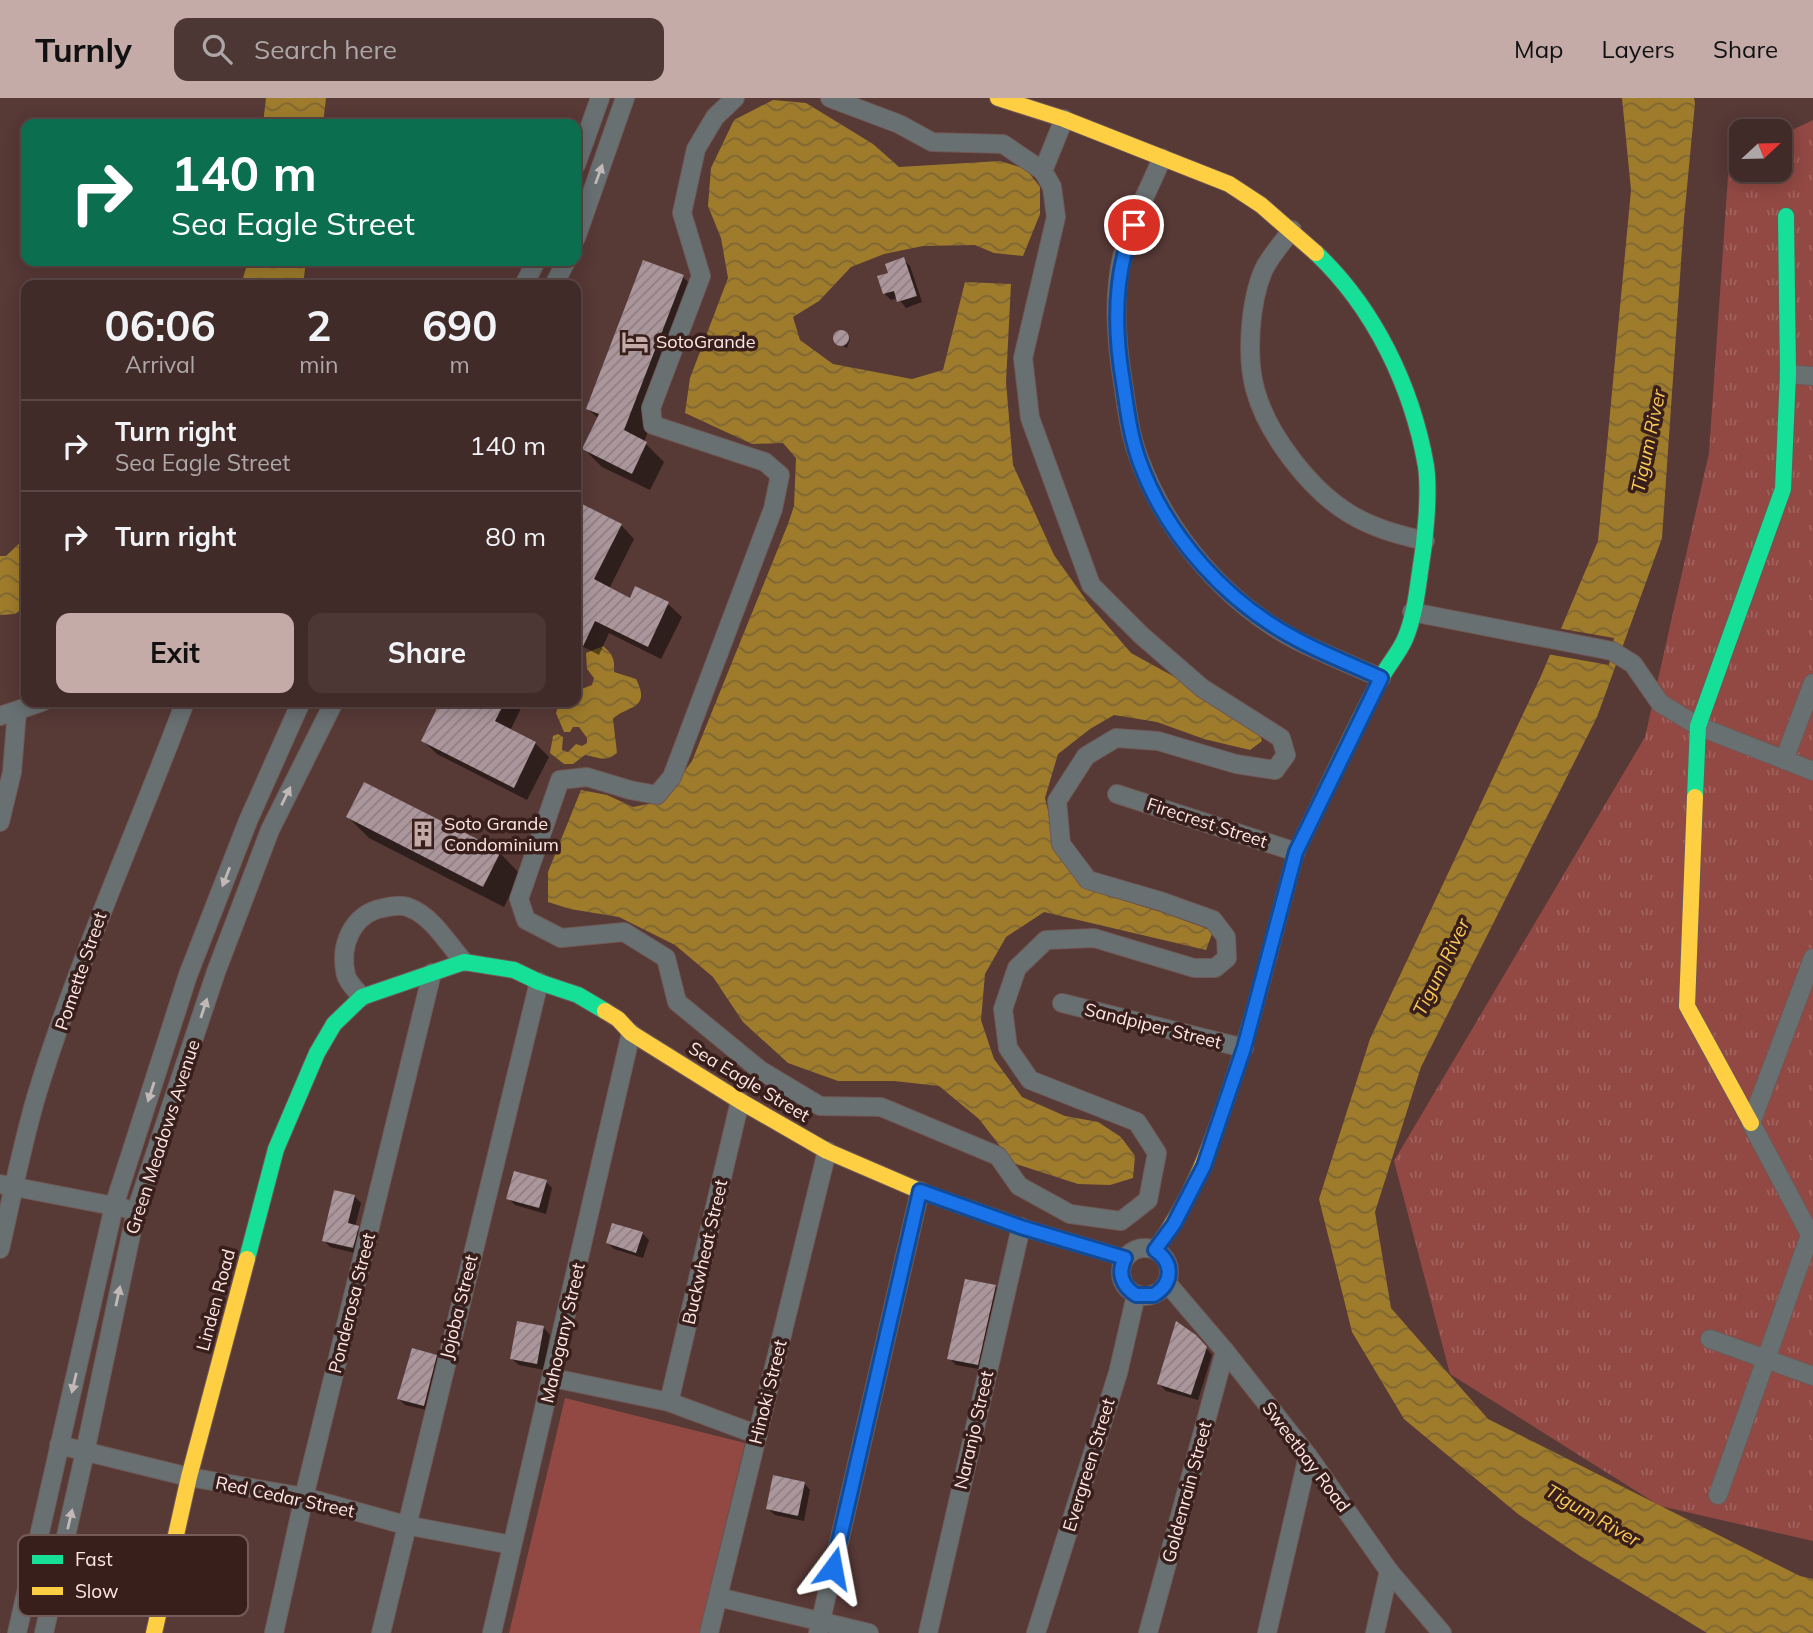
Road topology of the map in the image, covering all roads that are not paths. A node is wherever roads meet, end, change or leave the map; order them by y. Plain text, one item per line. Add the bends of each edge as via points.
1 (600, 98) edge
2 (625, 98) edge
3 (735, 98) edge
4 (830, 98) edge
5 (998, 98) edge
6 (1064, 119) junction
7 (581, 151) edge
8 (1162, 158) junction
9 (1043, 171) junction
10 (1786, 216) dead end
11 (581, 224) edge
12 (1292, 230) junction
13 (1788, 374) junction
14 (1813, 376) edge
15 (1425, 541) junction
16 (1412, 612) junction
17 (1381, 678) junction
18 (1813, 682) edge
19 (26, 707) edge
20 (183, 707) edge
21 (299, 707) edge
22 (332, 707) edge
23 (9, 713) edge
24 (1698, 726) junction
25 (1784, 760) junction
26 (1813, 771) edge
27 (1117, 794) dead end
28 (0, 822) edge
29 (1296, 852) junction
30 (1813, 958) edge
31 (464, 962) junction
32 (432, 973) junction
33 (538, 982) junction
34 (362, 997) junction
35 (1062, 1003) dead end
36 (631, 1033) junction
37 (1244, 1048) junction
38 (740, 1101) junction
39 (1752, 1123) junction
40 (827, 1151) junction
41 (7, 1186) edge
42 (920, 1191) junction
43 (114, 1206) junction
44 (136, 1211) junction
45 (1021, 1227) junction
46 (1812, 1234) edge
47 (0, 1249) edge
48 (1155, 1250) junction
49 (1125, 1258) junction
50 (1167, 1283) junction
51 (1136, 1295) junction
52 (1710, 1339) dead end
53 (1225, 1351) junction
54 (1766, 1358) junction
55 (1813, 1376) edge
56 (553, 1378) junction
57 (669, 1402) junction
58 (758, 1435) junction
59 (60, 1446) junction
60 (85, 1452) junction
61 (1308, 1456) junction
62 (189, 1477) junction
63 (1718, 1495) dead end
64 (304, 1497) junction
65 (405, 1525) junction
66 (40, 1535) edge
67 (66, 1535) edge
68 (176, 1535) edge
69 (512, 1545) junction
70 (1389, 1571) junction
71 (718, 1597) junction
72 (819, 1628) edge
73 (274, 1633) edge
74 (381, 1633) edge
75 (492, 1633) edge
76 (709, 1633) edge
77 (869, 1633) edge
78 (928, 1633) edge
79 (1036, 1633) edge
80 (1148, 1633) edge
81 (1267, 1633) edge
82 (1375, 1633) edge
83 (1442, 1633) edge

1 - 7 street
11 -> 2 street
3 - 9 street via 715,117 696,149 682,213 701,276 651,408 653,425 765,462 780,475 773,509 672,777 657,795 587,778 560,780 519,898 526,920 561,938 624,932 666,958 677,1002 760,1070 820,1106 881,1107 999,1156 1019,1186 1070,1214 1121,1221 1148,1200 1157,1153 1137,1122 1030,1080 1009,1048 1003,1009 1017,968 1046,940 1094,937 1194,968 1215,968 1227,958 1226,937 1213,920 1088,880 1061,844 1057,801 1087,756 1116,738 1158,741 1236,765 1276,770 1286,755 1281,738 1202,688 1091,585 1030,418 1023,358 1056,217 1052,187
4 - 9 street via 932,142 1003,144
5 - 6 street
6 - 8 street
6 - 9 street
8 - 12 street via 1229,184
8 - 17 street via 1125,247 1117,297 1117,345 1128,414 1138,458 1153,494 1188,549 1234,598 1296,640
10 - 13 street
12 - 15 street via 1364,307 1405,392 1426,468
12 - 15 street via 1264,268 1253,306 1251,348 1260,401 1297,466 1318,490 1376,527
13 - 14 street
13 - 24 street via 1783,489
15 - 16 street
16 - 17 street via 1405,639
16 - 24 street via 1612,650 1633,664 1660,703
17 - 29 street
18 - 25 street
19 - 23 street
20 - 41 street, Pomette Street via 102,910
21 -> 43 street, Green Meadows Avenue via 188,975
44 -> 22 street, Green Meadows Avenue via 216,972 270,830
23 - 28 street via 12,772
24 - 25 street
24 - 39 street via 1687,1006
25 - 26 street
27 - 29 street, Firecrest Street
29 - 37 street
30 - 39 street
31 - 32 street, Sea Eagle Street
31 - 33 street, Sea Eagle Street via 514,970
31 - 34 street via 428,920 410,907 376,909 354,923 344,953 346,978
32 - 34 street, Sea Eagle Street
32 - 64 street, Ponderosa Street
33 - 36 street, Sea Eagle Street via 578,995 618,1019
33 - 65 street, Jojoba Street
34 - 62 street, Linden Road via 334,1024 317,1053 276,1149
35 - 37 street, Sandpiper Street
36 - 38 street, Sea Eagle Street
36 - 56 street, Mahogany Street
37 - 48 street via 1204,1166
38 - 40 street, Sea Eagle Street
38 - 57 street, Buckwheat Street
39 - 46 street
40 - 42 street, Sea Eagle Street
40 - 58 street, Hinoki Street
41 - 43 street
41 - 47 street, Pomette Street
42 - 45 street, Sea Eagle Street
42 - 72 street
43 - 44 street
43 -> 59 street, Green Meadows Avenue
60 -> 44 street, Green Meadows Avenue
45 - 49 street, Sea Eagle Street
45 - 78 street, Naranjo Street
46 - 54 street
48 - 49 street via 1136,1249
48 - 50 street via 1169,1268
49 - 51 street via 1120,1275
50 - 51 street via 1154,1295
50 - 53 street, Sweetbay Road
51 - 79 street, Evergreen Street via 1118,1373
52 - 54 street
53 - 61 street, Sweetbay Road
53 - 80 street, Goldenrain Street
54 - 55 street
54 - 63 street
56 - 57 street
56 - 69 street, Mahogany Street
57 - 58 street
58 - 71 street, Hinoki Street
59 - 60 street, Red Cedar Street
59 - 66 street, Green Meadows Avenue
60 - 62 street, Red Cedar Street
67 -> 60 street, Green Meadows Avenue
61 - 70 street, Sweetbay Road
61 - 81 street
62 - 64 street, Red Cedar Street
62 - 68 street, Linden Road
64 - 65 street, Red Cedar Street
64 - 73 street, Ponderosa Street
65 - 69 street, Red Cedar Street
65 - 74 street, Jojoba Street
69 - 75 street, Mahogany Street
70 - 82 street
70 - 83 street, Sweetbay Road
71 - 72 street
71 - 76 street, Hinoki Street
72 - 77 street

